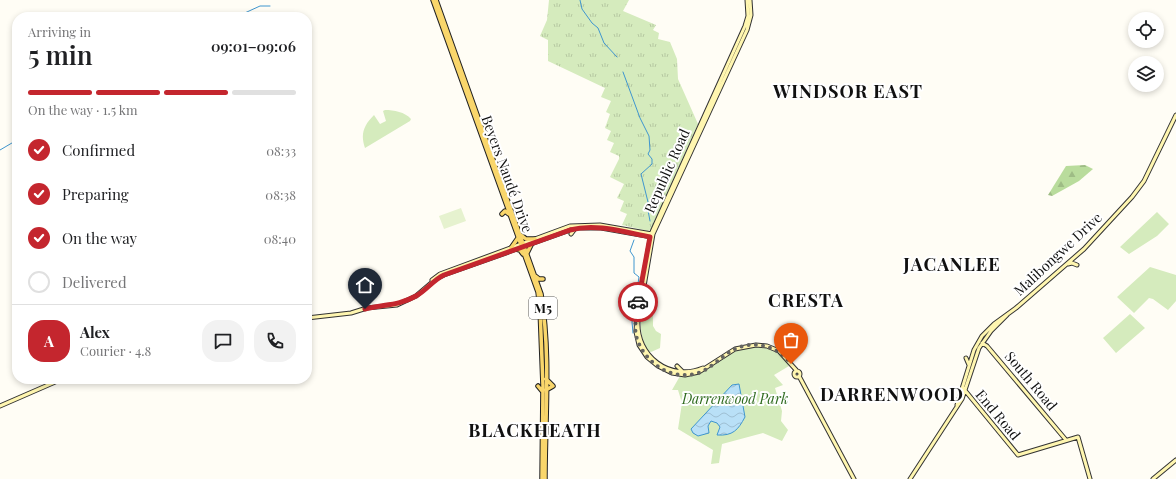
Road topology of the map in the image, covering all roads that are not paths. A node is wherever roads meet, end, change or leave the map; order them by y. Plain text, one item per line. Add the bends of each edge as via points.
1 (433, 0) edge
2 (436, 0) edge
3 (749, 0) edge
4 (1176, 116) edge
5 (502, 214) dead end
6 (510, 215) junction
7 (580, 228) junction
8 (571, 234) dead end
9 (519, 236) junction
10 (652, 236) junction
11 (533, 242) junction
12 (523, 245) junction
13 (511, 248) junction
14 (516, 249) junction
15 (1084, 249) junction
16 (527, 253) junction
17 (526, 258) junction
18 (1066, 265) junction
19 (535, 275) junction
20 (543, 279) dead end
21 (537, 282) junction
22 (538, 292) junction
23 (411, 298) junction
24 (1008, 314) junction
25 (312, 317) edge
26 (987, 337) junction
27 (982, 343) junction
28 (986, 345) junction
29 (976, 347) junction
30 (973, 356) junction
31 (710, 365) junction
32 (969, 367) junction
33 (668, 369) junction
34 (683, 372) junction
35 (546, 378) junction
36 (51, 384) edge
37 (538, 386) dead end
38 (963, 388) junction
39 (545, 391) junction
40 (965, 392) junction
41 (0, 406) edge
42 (957, 406) junction
43 (1071, 439) junction
44 (1066, 440) junction
45 (1080, 445) junction
46 (1176, 460) edge
47 (544, 479) edge
48 (854, 479) edge
49 (910, 479) edge
50 (1090, 479) edge
51 (1153, 479) edge

1 - 6 main road, Beyers Naudé Drive / M5
2 - 9 main road, Beyers Naudé Drive / M5
3 - 10 main road, Republic Road via 744,28
4 - 15 main road, Malibongwe Drive via 1142,185
5 - 6 main road via 505,211
6 - 9 main road, Beyers Naudé Drive / M5
7 - 8 main road via 573,230
7 - 10 main road via 601,228
7 - 11 main road
9 - 11 main road
9 - 12 main road, Beyers Naudé Drive / M5
9 - 13 main road
10 - 11 main road via 611,226 587,224 570,226
10 - 31 main road, Republic Road via 636,320 636,336 641,348 652,362 672,373 693,374
10 - 33 main road, Republic Road via 638,330 648,354
11 - 12 main road
11 - 16 main road
12 - 13 main road
12 - 14 main road
12 - 16 main road, Beyers Naudé Drive / M5
12 - 17 main road, Beyers Naudé Drive / M5
13 - 23 main road via 436,276 422,291
14 - 17 main road
14 - 23 main road via 444,275
15 - 18 main road, Malibongwe Drive
15 - 18 main road via 1077,258 1077,263
16 - 19 main road, Beyers Naudé Drive / M5
17 - 22 main road, Beyers Naudé Drive / M5
18 - 24 main road, Malibongwe Drive
19 - 20 main road
19 - 21 main road, Beyers Naudé Drive / M5
21 - 22 main road
21 - 35 main road, Beyers Naudé Drive / M5 via 543,309
22 - 39 main road, Beyers Naudé Drive / M5
23 - 25 main road via 391,306
24 - 26 main road, Malibongwe Drive
24 - 29 main road, Malibongwe Drive via 988,330
26 - 27 main road, Malibongwe Drive
26 - 28 main road
27 - 28 main road, South Road
27 - 29 main road
27 - 40 main road, Malibongwe Drive
28 - 44 main road, South Road
29 - 30 main road, Malibongwe Drive
30 - 32 main road, Malibongwe Drive
30 - 32 main road via 965,358
31 - 34 main road, Republic Road via 696,371
31 - 48 main road, Republic Road via 738,348 756,345 778,351 793,367 794,375 798,376
32 - 38 main road, Malibongwe Drive
33 - 34 main road, Republic Road
33 - 34 main road via 676,366
35 - 39 main road, Beyers Naudé Drive / M5
35 - 39 main road via 553,386
36 - 41 main road
37 - 39 main road
38 - 40 main road, End Road
38 - 42 main road, Malibongwe Drive
39 - 47 main road, Beyers Naudé Drive / M5
40 - 42 main road, Malibongwe Drive
40 - 44 main road, End Road via 1018,455
42 - 49 main road
43 - 44 main road
43 - 45 main road
43 - 45 main road via 1078,437
45 - 50 main road
46 - 51 main road

